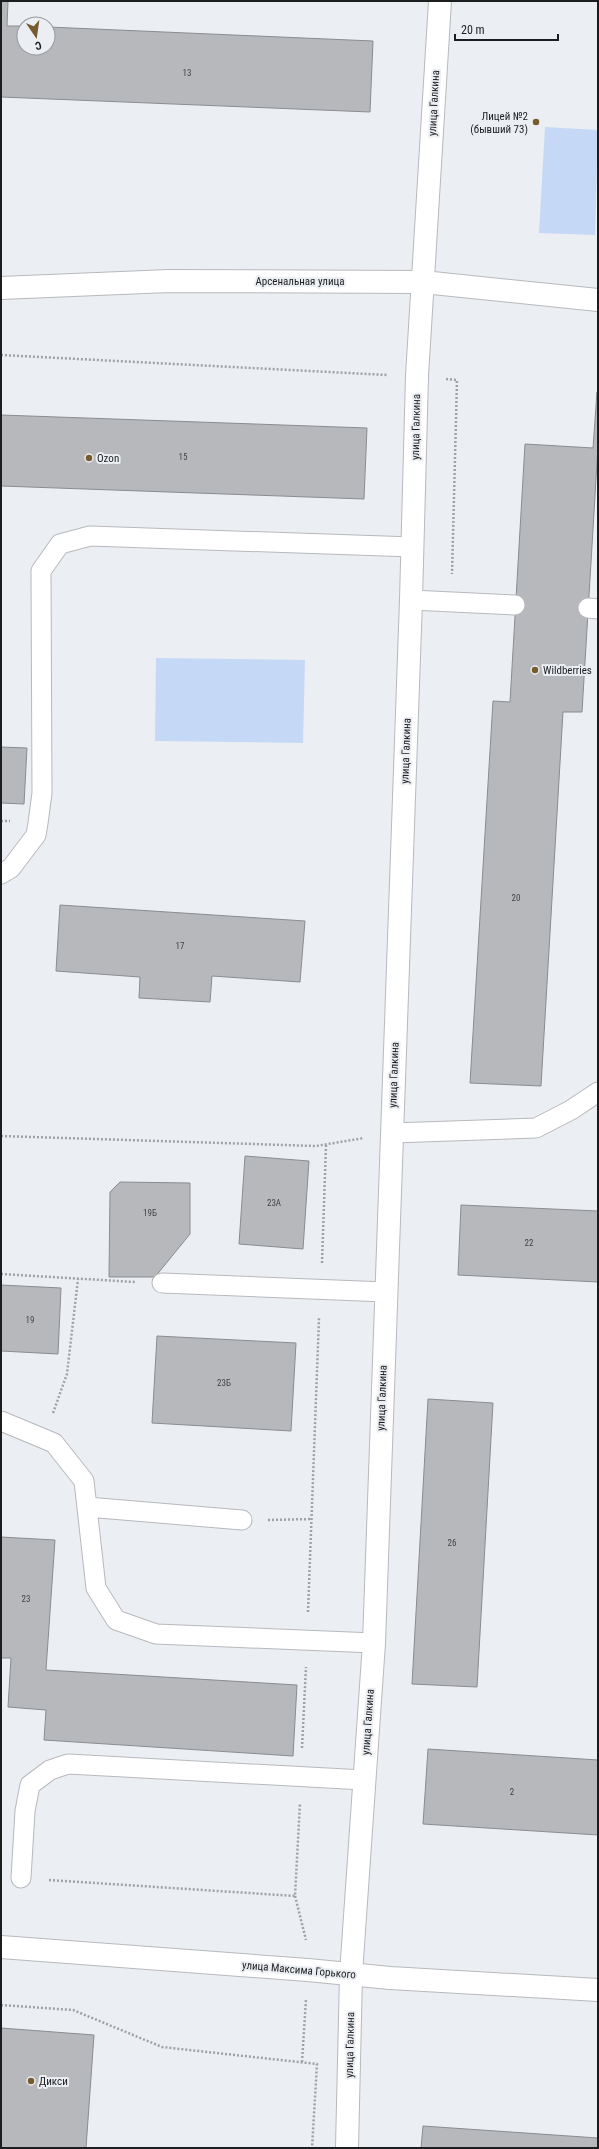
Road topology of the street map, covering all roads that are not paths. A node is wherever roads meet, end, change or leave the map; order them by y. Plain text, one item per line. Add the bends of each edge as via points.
1 (440, 1) edge
2 (423, 282) junction
3 (1, 288) edge
4 (598, 300) edge
5 (413, 547) junction
6 (411, 600) junction
7 (515, 605) dead end
8 (1, 874) edge
9 (598, 1092) edge
10 (392, 1134) junction
11 (162, 1283) road end
12 (386, 1292) junction
13 (1, 1421) edge
14 (87, 1507) junction
15 (242, 1520) road end
16 (374, 1643) junction
17 (364, 1780) junction
18 (21, 1878) dead end
19 (1, 1947) edge
20 (351, 1974) junction
21 (598, 1990) edge
22 (347, 2148) edge

1 - 2 street, улица Галкина
2 - 3 street, Арсенальная улица via 169,281
2 - 4 street, Арсенальная улица
2 - 5 street, улица Галкина via 417,376
5 - 6 street, улица Галкина
5 - 8 lane via 97,536 60,544 41,571 42,793 36,835 11,868
6 - 7 lane
6 - 10 street, улица Галкина
9 - 10 lane via 571,1110 536,1128
10 - 12 street, улица Галкина
11 - 12 lane
12 - 16 street, улица Галкина
13 - 14 lane via 54,1443 84,1481
14 - 15 lane
14 - 16 lane via 96,1588 116,1620 156,1634
16 - 17 street, улица Галкина
17 - 18 lane via 68,1764 50,1770 30,1785
17 - 20 street, улица Галкина
19 - 20 street, улица Максима Горького
20 - 21 street, улица Максима Горького
20 - 22 street, улица Галкина

